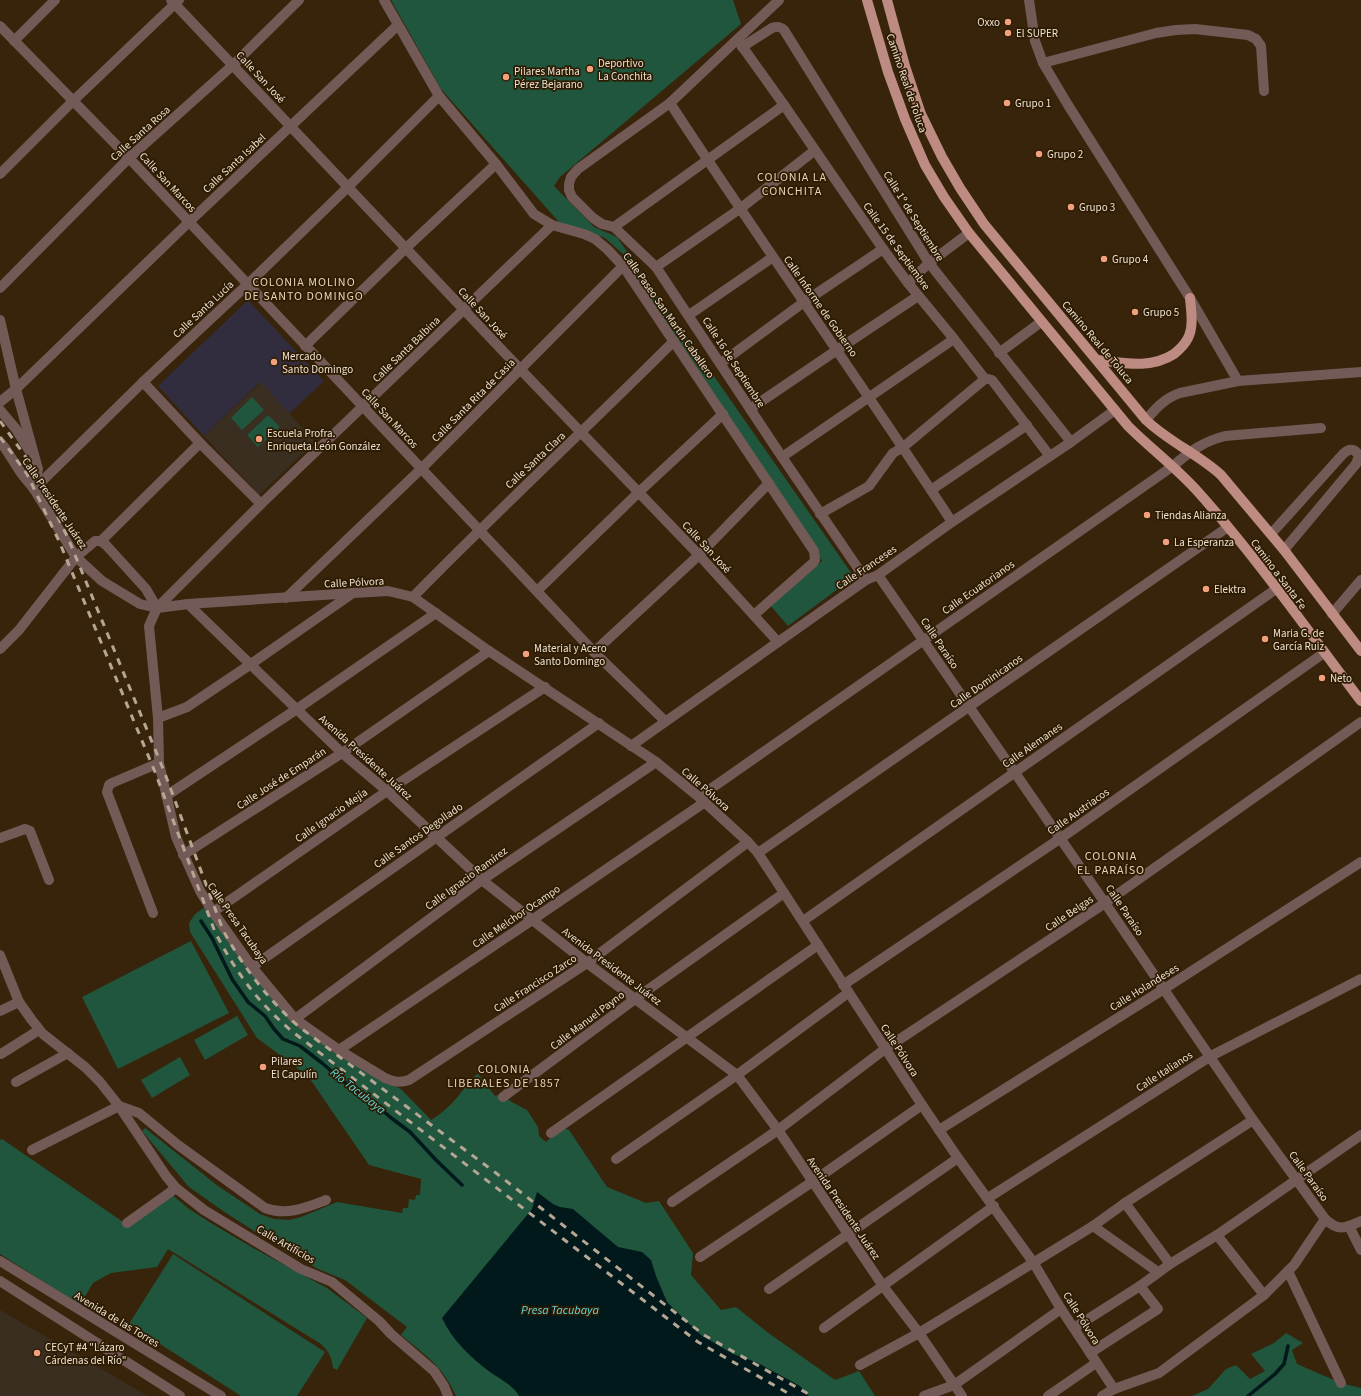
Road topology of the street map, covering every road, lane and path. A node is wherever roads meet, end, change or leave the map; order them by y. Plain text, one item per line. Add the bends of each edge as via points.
1 (55, 0) edge
2 (299, 0) edge
3 (384, 0) edge
4 (779, 0) edge
5 (887, 0) edge
6 (1030, 0) edge
7 (175, 1) edge
8 (869, 1) edge
9 (398, 24) junction
10 (0, 26) edge
11 (14, 41) junction
12 (740, 43) junction
13 (1043, 63) junction
14 (233, 65) junction
15 (1264, 91) dead end
16 (439, 96) junction
17 (73, 101) junction
18 (670, 103) junction
19 (784, 105) junction
20 (291, 127) junction
21 (814, 151) junction
22 (129, 158) junction
23 (708, 160) junction
24 (496, 164) junction
25 (0, 174) edge
26 (348, 187) junction
27 (741, 208) junction
28 (189, 222) junction
29 (552, 225) junction
30 (614, 227) junction
31 (969, 233) junction
32 (406, 248) junction
33 (883, 249) junction
34 (773, 257) junction
35 (928, 263) junction
36 (624, 266) junction
37 (656, 267) junction
38 (908, 283) junction
39 (248, 284) junction
40 (0, 288) edge
41 (918, 296) junction
42 (1190, 298) junction
43 (804, 302) junction
44 (464, 310) junction
45 (689, 315) junction
46 (0, 320) edge
47 (1041, 322) junction
48 (954, 339) junction
49 (674, 341) junction
50 (305, 346) junction
51 (837, 350) junction
52 (999, 353) junction
53 (1098, 360) junction
54 (721, 363) junction
55 (520, 369) junction
56 (1361, 372) edge
57 (985, 379) junction
58 (1238, 381) junction
59 (143, 382) junction
60 (16, 389) junction
61 (869, 398) junction
62 (0, 402) edge
63 (363, 407) junction
64 (750, 409) junction
65 (0, 410) edge
66 (1115, 410) junction
67 (723, 414) junction
68 (1146, 420) junction
69 (1027, 425) junction
70 (1321, 428) dead end
71 (581, 433) junction
72 (0, 442) edge
73 (1071, 442) junction
74 (200, 443) junction
75 (902, 448) junction
76 (1190, 451) junction
77 (1049, 455) junction
78 (782, 457) junction
79 (36, 460) junction
80 (1173, 466) junction
81 (421, 469) junction
82 (769, 483) junction
83 (34, 489) junction
84 (931, 490) junction
85 (639, 492) junction
86 (261, 504) junction
87 (820, 514) junction
88 (952, 522) junction
89 (1228, 527) junction
90 (479, 529) junction
91 (1271, 534) junction
92 (101, 542) junction
93 (1284, 550) junction
94 (699, 555) junction
95 (76, 557) junction
96 (878, 574) junction
97 (866, 580) junction
98 (1361, 580) edge
99 (1276, 589) junction
100 (537, 591) junction
101 (353, 592) junction
102 (413, 597) junction
103 (286, 598) junction
104 (188, 604) junction
105 (158, 608) junction
106 (436, 613) junction
107 (1332, 614) junction
108 (754, 615) junction
109 (923, 640) junction
110 (778, 642) junction
111 (0, 649) edge
112 (490, 651) junction
113 (1361, 651) edge
114 (594, 652) junction
115 (1324, 653) junction
116 (251, 664) junction
117 (545, 687) junction
118 (1361, 701) edge
119 (969, 707) junction
120 (297, 709) junction
121 (158, 718) junction
122 (665, 721) junction
123 (1361, 722) edge
124 (599, 723) junction
125 (631, 746) junction
126 (342, 753) junction
127 (656, 762) junction
128 (159, 763) junction
129 (1015, 772) junction
130 (387, 791) junction
131 (166, 796) junction
132 (702, 799) junction
133 (436, 837) junction
134 (0, 838) edge
135 (1061, 838) junction
136 (748, 842) junction
137 (758, 853) junction
138 (183, 855) junction
139 (1361, 862) edge
140 (49, 880) dead end
141 (482, 880) junction
142 (784, 892) junction
143 (1106, 903) junction
144 (213, 912) junction
145 (153, 913) dead end
146 (532, 920) junction
147 (803, 921) junction
148 (818, 946) junction
149 (0, 955) edge
150 (587, 963) junction
151 (252, 967) junction
152 (1360, 982) edge
153 (845, 989) junction
154 (1164, 989) junction
155 (636, 999) junction
156 (19, 1002) junction
157 (0, 1011) edge
158 (295, 1019) junction
159 (39, 1030) junction
160 (687, 1037) junction
161 (885, 1049) junction
162 (339, 1050) junction
163 (68, 1053) junction
164 (1, 1054) dead end
165 (1211, 1056) junction
166 (737, 1075) junction
167 (385, 1078) joint
168 (16, 1082) dead end
169 (503, 1097) dead end
170 (922, 1105) junction
171 (119, 1106) junction
172 (1253, 1120) junction
173 (778, 1130) junction
174 (939, 1130) junction
175 (551, 1133) dead end
176 (1361, 1135) edge
177 (32, 1150) dead end
178 (958, 1158) junction
179 (616, 1159) dead end
180 (1296, 1180) junction
181 (812, 1182) junction
182 (176, 1188) junction
183 (326, 1200) dead end
184 (672, 1202) dead end
185 (991, 1202) junction
186 (1126, 1203) junction
187 (1325, 1219) junction
188 (1361, 1221) edge
189 (127, 1222) dead end
190 (1093, 1226) junction
191 (1349, 1226) junction
192 (848, 1234) junction
193 (1217, 1235) junction
194 (1361, 1250) edge
195 (700, 1257) dead end
196 (0, 1261) edge
197 (1033, 1262) junction
198 (1170, 1264) junction
199 (1291, 1268) junction
200 (1158, 1272) junction
201 (0, 1281) edge
202 (883, 1286) junction
203 (1140, 1286) junction
204 (769, 1289) dead end
205 (1264, 1295) junction
206 (1061, 1309) junction
207 (81, 1311) junction
208 (72, 1327) junction
209 (824, 1328) dead end
210 (1074, 1328) junction
211 (919, 1332) junction
212 (1090, 1353) junction
213 (1096, 1363) junction
214 (860, 1365) dead end
215 (1341, 1383) dead end
216 (954, 1385) junction
217 (1114, 1389) junction
218 (180, 1396) edge
219 (221, 1396) edge
220 (448, 1396) edge
221 (924, 1396) edge
222 (962, 1396) edge
223 (1048, 1396) edge
224 (1102, 1396) edge

1 - 11 street
2 - 14 street, Calle Santa Rosa
3 - 9 street, Calle Paseo San Martín Caballero
4 - 12 street
5 - 53 main road, Camino Real de Toluca via 920,114 960,188 984,224
6 - 13 street via 1035,41
7 - 14 street, Calle San José
7 - 17 street
8 - 31 main road, Camino Real de Toluca via 888,72 908,126 925,165
9 - 16 street, Calle Paseo San Martín Caballero
9 - 20 street, Calle Santa Isabel
10 - 11 street, Calle San Marcos
11 - 17 street, Calle San Marcos
12 - 18 street
12 - 19 street, Calle 15 de Septiembre
12 - 35 street, Calle 1º de Septiembre via 777,26 784,30
13 - 15 street via 1176,30 1195,29 1248,35 1256,39 1261,46
13 - 42 street
14 - 20 street, Calle San José
14 - 22 street, Calle Santa Rosa
16 - 24 street, Calle Paseo San Martín Caballero
16 - 26 street, Calle Santa Lucía
17 - 22 street, Calle San Marcos
17 - 25 street
18 - 23 street, Calle Informe de Gobierno
18 - 30 street, Calle 16 de Septiembre via 578,169 568,184 572,197 593,218
19 - 21 street, Calle 15 de Septiembre
19 - 23 street
20 - 26 street, Calle San José
20 - 28 street, Calle Santa Isabel
21 - 27 street
21 - 33 street, Calle 15 de Septiembre
22 - 28 street, Calle San Marcos
22 - 40 street, Calle Santa Rosa
23 - 27 street, Calle Informe de Gobierno
23 - 30 street
24 - 29 street, Calle Paseo San Martín Caballero via 534,214
24 - 32 street
26 - 32 street, Calle San José
26 - 39 street, Calle Santa Lucía
27 - 34 street, Calle Informe de Gobierno
27 - 37 street
28 - 39 street, Calle San Marcos
28 - 60 street, Calle Santa Isabel
29 - 36 street, Calle Paseo San Martín Caballero via 595,239
29 - 44 street, Calle Santa Balbina
30 - 37 street, Calle 16 de Septiembre
31 - 35 street
31 - 47 main road, Camino Real de Toluca
32 - 44 street, Calle San José
32 - 50 street
33 - 38 street, Calle 15 de Septiembre
33 - 43 street
34 - 43 street, Calle Informe de Gobierno
34 - 45 street
35 - 38 street
35 - 52 street, Calle 1º de Septiembre
36 - 49 street, Calle Paseo San Martín Caballero
36 - 55 street, Calle Santa Rita de Casia
37 - 45 street, Calle 16 de Septiembre
38 - 41 street, Calle 15 de Septiembre
39 - 50 street, Calle San Marcos
39 - 59 street, Calle Santa Lucía
41 - 48 street, Calle 15 de Septiembre
41 - 51 street
42 - 53 main road via 1192,322 1188,338 1180,350 1153,363 1133,364
42 - 58 street
43 - 51 street, Calle Informe de Gobierno
43 - 54 street
44 - 55 street, Calle San José
44 - 63 street, Calle Santa Balbina
45 - 54 street, Calle 16 de Septiembre
46 - 60 street
47 - 52 street
47 - 66 main road, Camino Real de Toluca
48 - 57 street, Calle 15 de Septiembre
48 - 61 street
49 - 67 street, Calle Paseo San Martín Caballero
49 - 71 street, Calle Santa Clara
50 - 63 street, Calle San Marcos
51 - 61 street, Calle Informe de Gobierno
51 - 64 street
52 - 73 street, Calle 1º de Septiembre
53 - 68 main road, Camino Real de Toluca
54 - 64 street, Calle 16 de Septiembre
55 - 71 street, Calle San José
55 - 81 street, Calle Santa Rita de Casia
56 - 58 street
57 - 69 street, Calle 15 de Septiembre via 992,380
57 - 75 street
58 - 68 street via 1171,396
59 - 74 street
59 - 83 street, Calle Santa Lucía
60 - 62 street, Calle Santa Isabel
60 - 79 street
61 - 75 street, Calle Informe de Gobierno
61 - 78 street
63 - 81 street, Calle San Marcos
63 - 86 street, Calle Santa Balbina
64 - 78 street, Calle 16 de Septiembre
65 - 79 street, Calle Presidente Juárez
66 - 73 street, Calle Franceses
66 - 80 main road, Camino Real de Toluca via 1146,444
67 - 82 street, Calle Paseo San Martín Caballero
67 - 85 street
68 - 76 main road, Camino Real de Toluca via 1158,431
69 - 77 street, Calle 15 de Septiembre
69 - 84 street
70 - 76 street, Calle Ecuatorianos via 1225,436 1215,438
71 - 85 street, Calle San José
71 - 90 street, Calle Santa Clara
72 - 83 street, Calle Presidente Juárez
73 - 77 street, Calle Franceses
74 - 86 street
74 - 92 street
75 - 84 street, Calle Informe de Gobierno
75 - 87 street via 893,453 869,486
76 - 80 street, Calle Ecuatorianos
76 - 91 main road, Camino Real de Toluca via 1221,475
77 - 88 street, Calle Franceses
78 - 87 street, Calle 16 de Septiembre
79 - 83 street via 38,469
80 - 89 main road, Camino a Santa Fe
80 - 109 street, Calle Ecuatorianos
81 - 90 street, Calle San Marcos
81 - 103 street, Calle Santa Rita de Casia
82 - 94 street
82 - 108 street, Calle Paseo San Martín Caballero via 814,551 815,560
83 - 95 street, Calle Presidente Juárez
84 - 88 street, Calle Informe de Gobierno
85 - 94 street, Calle San José
85 - 100 street
86 - 105 street, Calle Santa Balbina
87 - 97 street, Calle 16 de Septiembre
88 - 96 street, Calle Franceses
89 - 99 main road, Camino a Santa Fe
89 - 119 street, Calle Dominicanos
90 - 100 street, Calle San Marcos
90 - 102 street, Calle Santa Clara
91 - 93 main road, Camino Real de Toluca
91 - 93 street via 1346,451 1357,452 1359,456 1356,464
92 - 95 street via 95,541
92 - 105 street via 146,589
93 - 107 main road, Camino Real de Toluca
94 - 108 street, Calle San José
94 - 114 street
95 - 105 street, Calle Presidente Juárez via 102,581 124,595 140,604
95 - 111 street
96 - 97 street, Calle Franceses
96 - 109 street, Calle Paraíso
97 - 110 street, Calle Franceses
98 - 107 street
99 - 115 main road, Camino a Santa Fe
99 - 129 street, Calle Alemanes
100 - 114 street, Calle San Marcos
101 - 102 street, Calle Pólvora via 388,591
101 - 103 street, Calle Pólvora
101 - 116 street
102 - 106 street, Calle Pólvora
103 - 104 street, Calle Pólvora
104 - 105 street, Calle Pólvora
104 - 116 street, Avenida Presidente Juárez
105 - 121 street, Calle Presa Tacubaya via 150,626
106 - 112 street, Calle Pólvora
106 - 120 street
107 - 113 main road, Camino Real de Toluca
108 - 110 street, Calle San José
109 - 119 street, Calle Paraíso
109 - 132 street, Calle Ecuatorianos
110 - 122 street, Calle Franceses
112 - 117 street, Calle Pólvora
112 - 126 street, Calle José de Emparán
114 - 122 street, Calle San Marcos
115 - 118 main road, Camino a Santa Fe
115 - 135 street, Calle Austriacos
116 - 120 street, Avenida Presidente Juárez
116 - 121 street via 187,707
117 - 124 street, Calle Pólvora
117 - 130 street, Calle Ignacio Mejía
119 - 129 street, Calle Paraíso
119 - 137 street, Calle Dominicanos
120 - 126 street, Avenida Presidente Juárez
120 - 131 street
121 - 128 street, Calle Presa Tacubaya
122 - 125 street, Calle Franceses
123 - 143 street, Calle Belgas
124 - 125 street, Calle Pólvora
124 - 133 street, Calle Santos Degollado
125 - 127 street, Calle Pólvora
126 - 130 street, Avenida Presidente Juárez
126 - 138 street, Calle José de Emparán
127 - 132 street, Calle Pólvora
127 - 141 street, Calle Ignacio Ramírez
128 - 131 street, Calle Presa Tacubaya
128 - 145 street via 112,783 107,792
129 - 135 street, Calle Paraíso
129 - 147 street, Calle Alemanes
130 - 133 street, Avenida Presidente Juárez
130 - 144 street, Calle Ignacio Mejía
131 - 138 street, Calle Presa Tacubaya
132 - 136 street, Calle Pólvora
132 - 146 street, Calle Melchor Ocampo
133 - 141 street, Avenida Presidente Juárez
133 - 151 street, Calle Santos Degollado
134 - 140 street via 24,829 30,831
135 - 143 street, Calle Paraíso
135 - 153 street, Calle Austriacos
136 - 137 street, Calle Pólvora
136 - 150 street, Calle Francisco Zarco
137 - 142 street, Calle Pólvora
138 - 144 street, Calle Presa Tacubaya
139 - 154 street, Calle Holandeses
141 - 146 street, Avenida Presidente Juárez
141 - 158 street, Calle Ignacio Ramírez
142 - 147 street, Calle Pólvora
142 - 155 street, Calle Manuel Payno
143 - 154 street, Calle Paraíso
143 - 161 street, Calle Belgas
144 - 151 street, Calle Presa Tacubaya
146 - 150 street, Avenida Presidente Juárez
146 - 162 street, Calle Melchor Ocampo
147 - 148 street, Calle Pólvora
148 - 153 street, Calle Pólvora
148 - 160 street
149 - 156 street, Calle Artificios
150 - 155 street, Avenida Presidente Juárez
150 - 167 street, Calle Francisco Zarco via 410,1080 402,1083
151 - 158 street, Calle Presa Tacubaya
152 - 165 street, Calle Italianos
153 - 161 street, Calle Pólvora
153 - 166 street, Calle Austriacos
154 - 165 street, Calle Paraíso
154 - 174 street, Calle Holandeses
155 - 160 street, Avenida Presidente Juárez
155 - 169 street, Calle Manuel Payno
156 - 157 street
156 - 159 street, Calle Artificios
158 - 162 street, Calle Presa Tacubaya
159 - 163 street, Calle Artificios
159 - 164 street
160 - 166 street, Avenida Presidente Juárez
160 - 175 street
161 - 170 street, Calle Pólvora
161 - 173 street, Calle Belgas
162 - 167 street, Calle Presa Tacubaya
163 - 168 street
163 - 171 street, Calle Artificios via 100,1082
165 - 172 street, Calle Paraíso
165 - 185 street, Calle Italianos
166 - 173 street, Avenida Presidente Juárez
166 - 179 street, Calle Austriacos
170 - 174 street, Calle Pólvora
170 - 181 street
171 - 177 street
171 - 182 street, Calle Artificios
171 - 183 street via 139,1113 178,1145 265,1208 274,1212 288,1212
172 - 180 street, Calle Paraíso
172 - 186 street
173 - 181 street, Avenida Presidente Juárez
173 - 184 street, Calle Belgas
174 - 178 street, Calle Pólvora
176 - 180 street
178 - 185 street, Calle Pólvora
178 - 192 street
180 - 187 street, Calle Paraíso
180 - 193 street
181 - 192 street, Avenida Presidente Juárez
181 - 195 street
182 - 189 street
182 - 220 street, Calle Artificios via 211,1214 301,1269 332,1282 434,1371
185 - 197 street, Calle Pólvora
185 - 202 street, Calle Italianos
186 - 190 street
186 - 198 street
187 - 191 street via 1333,1227
187 - 199 street
188 - 191 street
190 - 197 street
190 - 200 street
191 - 194 street
192 - 202 street, Avenida Presidente Juárez
192 - 204 street
193 - 198 street
193 - 205 street
196 - 207 street, Avenida de las Torres
197 - 206 street, Calle Pólvora
197 - 211 street
198 - 200 street
199 - 205 street
199 - 215 street
200 - 203 street
201 - 208 street
202 - 209 street, Calle Italianos
202 - 211 street, Avenida Presidente Juárez
203 - 210 street
203 - 212 street via 1158,1309
205 - 217 street via 1159,1373
206 - 210 street, Calle Pólvora
206 - 216 street
207 - 208 street
207 - 219 street, Avenida de las Torres
208 - 218 street
210 - 212 street, Calle Pólvora
211 - 214 street
211 - 216 street, Avenida Presidente Juárez
212 - 213 street, Calle Pólvora
213 - 217 street, Calle Pólvora
213 - 223 street
216 - 221 street
216 - 222 street, Avenida Presidente Juárez
217 - 224 street

